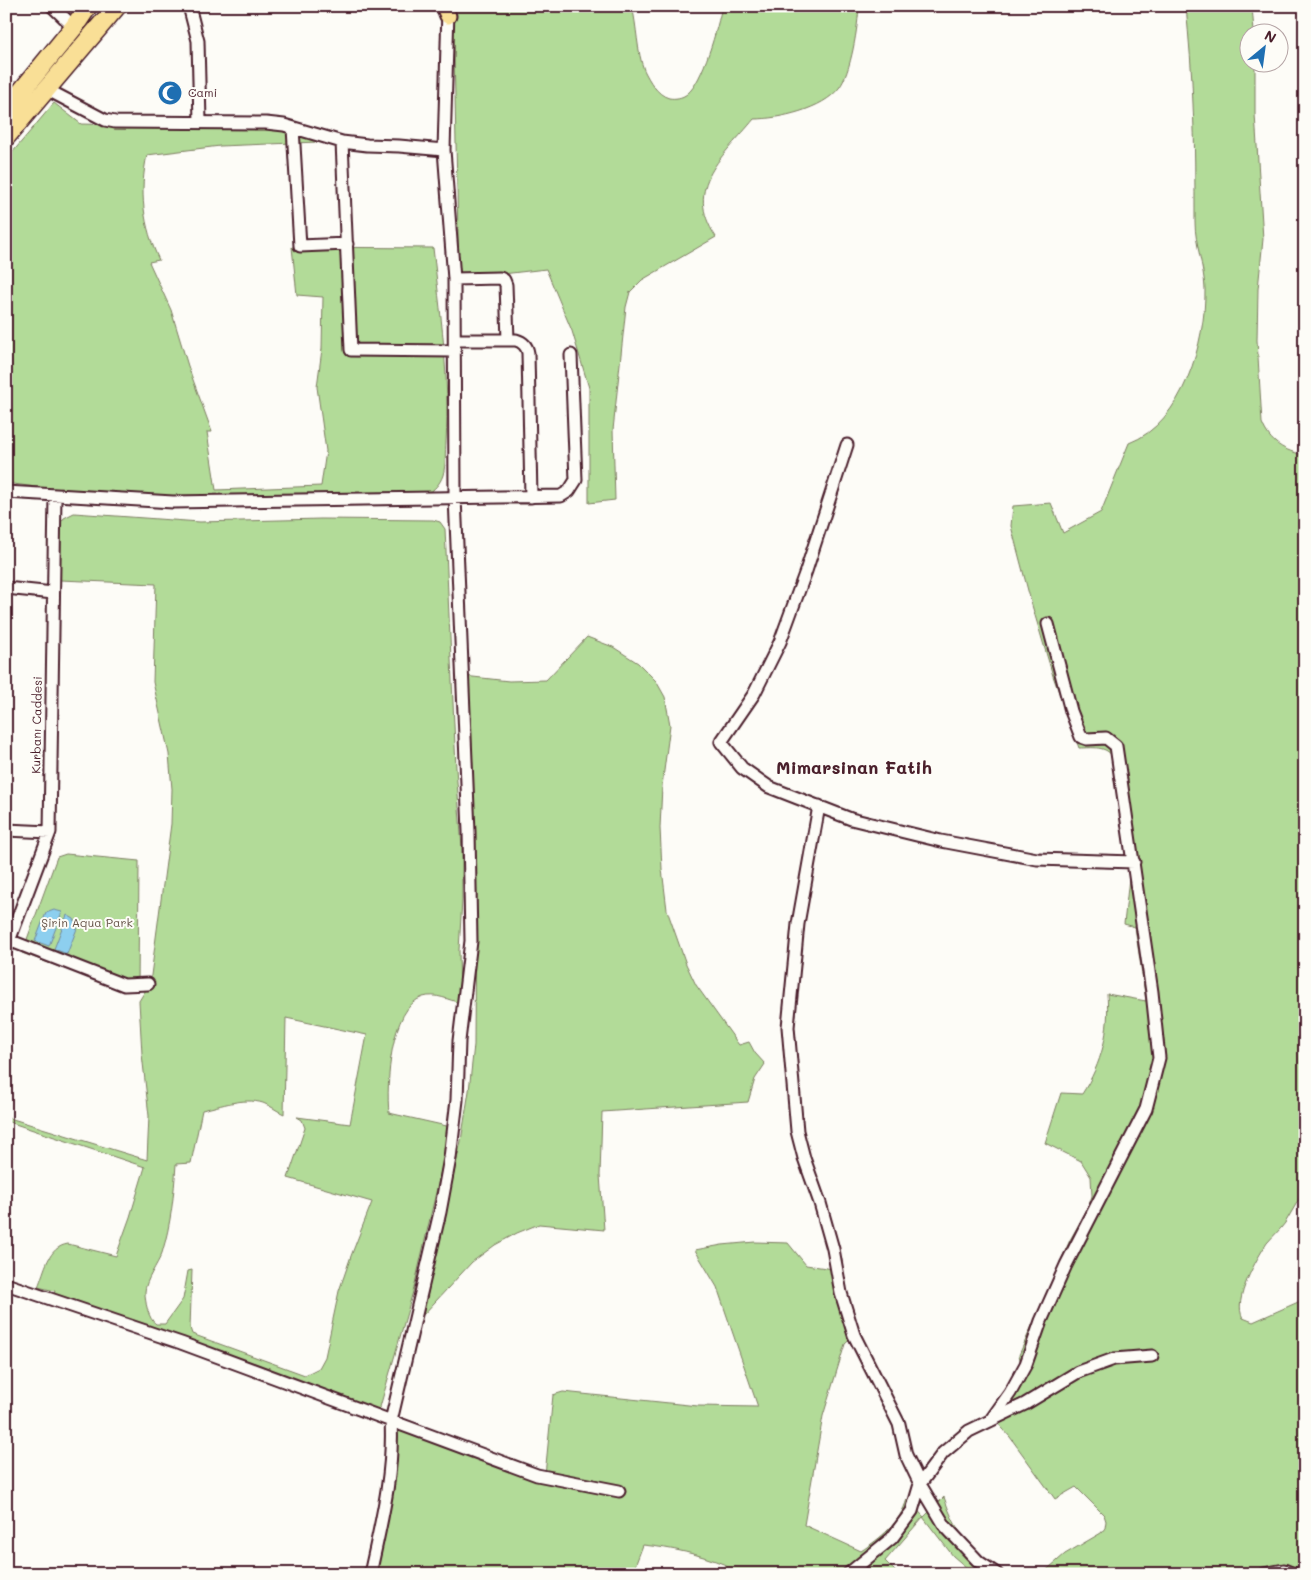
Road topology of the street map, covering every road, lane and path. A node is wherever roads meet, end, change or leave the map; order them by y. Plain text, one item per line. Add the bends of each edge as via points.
1 (52, 6) edge
2 (88, 6) edge
3 (117, 6) edge
4 (189, 6) edge
5 (447, 9) edge
6 (74, 27) junction
7 (46, 89) junction
8 (6, 110) edge
9 (200, 122) junction
10 (293, 128) junction
11 (6, 137) edge
12 (342, 142) junction
13 (444, 150) junction
14 (347, 244) junction
15 (454, 279) junction
16 (508, 340) junction
17 (455, 345) junction
18 (572, 355) dead end
19 (847, 445) dead end
20 (6, 492) edge
21 (55, 495) junction
22 (455, 497) junction
23 (531, 497) junction
24 (6, 588) edge
25 (53, 593) junction
26 (1048, 624) dead end
27 (819, 806) junction
28 (6, 830) edge
29 (50, 832) junction
30 (1134, 862) junction
31 (7, 942) edge
32 (148, 984) dead end
33 (6, 1284) edge
34 (1152, 1356) dead end
35 (391, 1421) junction
36 (990, 1421) junction
37 (920, 1484) junction
38 (619, 1491) dead end
39 (370, 1574) edge
40 (848, 1574) edge
41 (997, 1574) edge
42 (1264, 1574) edge
43 (1294, 1574) edge

1 - 6 street
2 - 6 highway
3 - 7 highway
4 - 9 street via 198,41
5 - 13 street
6 - 8 highway
7 - 9 street via 105,120
7 - 11 highway
9 - 10 street via 266,123
10 - 12 street
10 - 14 street via 300,246
12 - 13 street
12 - 14 street
13 - 15 street
14 - 17 street via 352,350
15 - 16 street via 504,280
15 - 17 street
16 - 17 street
16 - 23 street via 522,342 528,350
17 - 22 street
18 - 23 street via 576,480 569,492 561,496
19 - 27 street via 780,642 754,694 721,742 742,768 769,787
20 - 21 street
21 - 22 street via 173,502
21 - 25 street, Kurbanı Caddesi
22 - 23 street
22 - 35 street via 471,941 449,1167
24 - 25 street
25 - 29 street, Kurbanı Caddesi
26 - 30 street via 1081,737 1106,738 1116,746
27 - 30 street via 851,819 941,841 1037,859
27 - 37 street via 798,924 788,1027 797,1131 833,1249 841,1293 854,1335 899,1424 906,1456
28 - 29 street
29 - 31 street, Kurbanı Caddesi
30 - 36 street via 1159,1058 1146,1108 1066,1265 1026,1364
31 - 32 street via 124,986
33 - 35 street via 181,1343
34 - 36 street via 1114,1359 1078,1372
35 - 38 street via 537,1475
35 - 39 street via 389,1485
36 - 37 street via 969,1431 943,1453
37 - 40 street via 912,1511 892,1538
37 - 41 street via 945,1526 979,1562
42 - 43 street via 1284,1570

